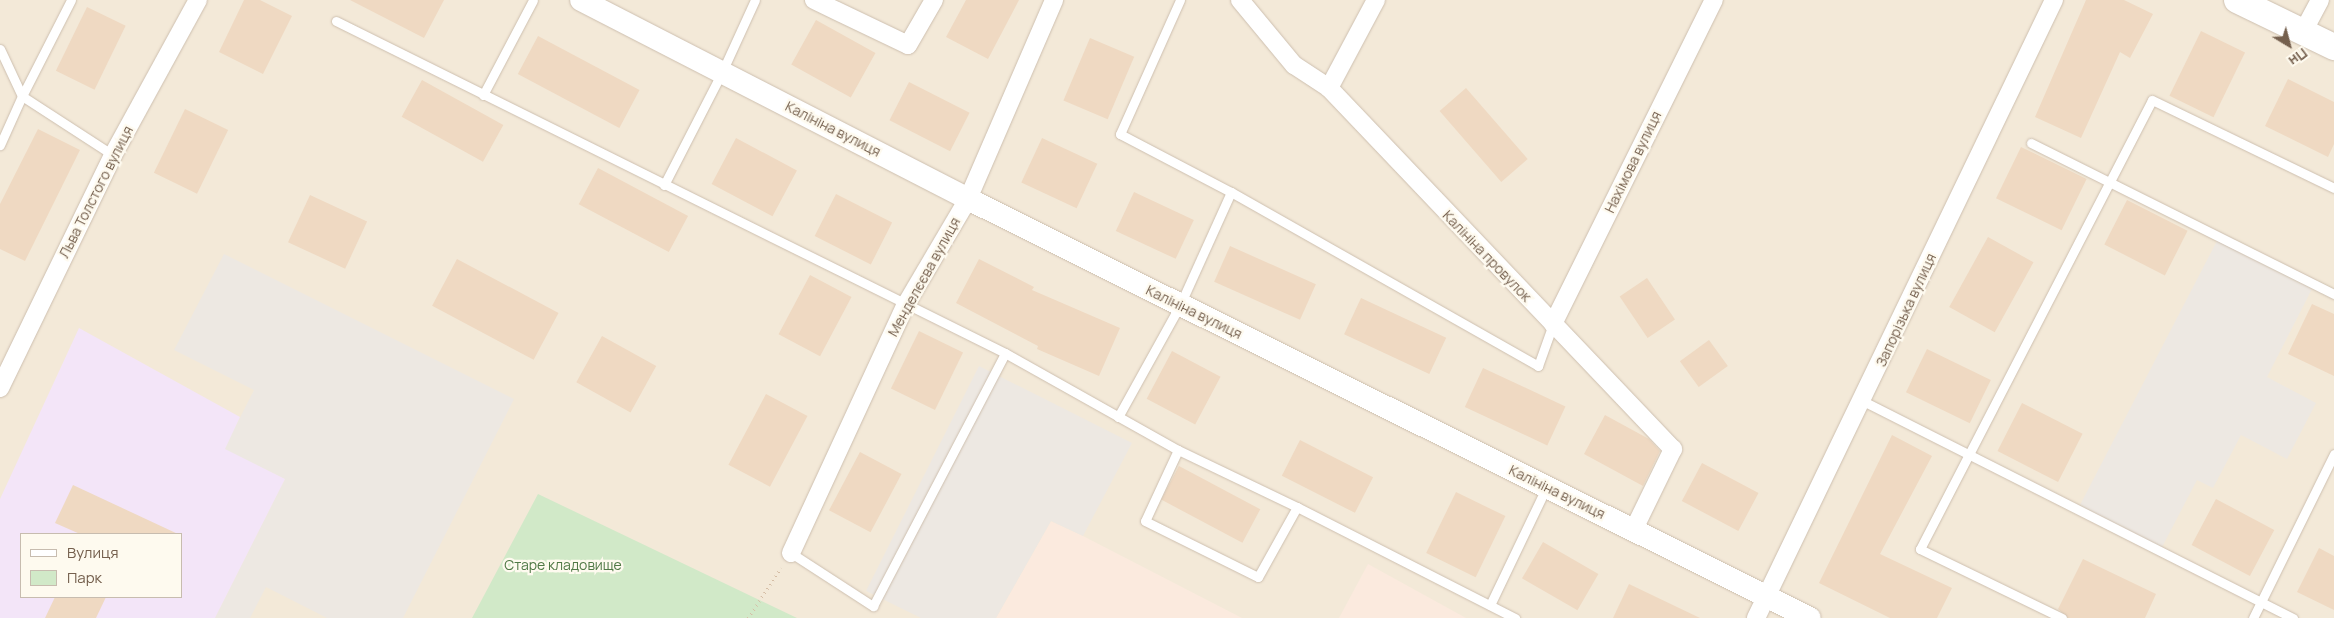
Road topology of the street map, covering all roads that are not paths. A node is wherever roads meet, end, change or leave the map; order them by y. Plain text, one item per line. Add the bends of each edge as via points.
1 (71, 0) edge
2 (198, 0) edge
3 (533, 0) edge
4 (581, 0) edge
5 (755, 0) edge
6 (814, 0) edge
7 (934, 0) edge
8 (1053, 0) edge
9 (1180, 0) edge
10 (1240, 0) edge
11 (1376, 0) edge
12 (1714, 0) edge
13 (2054, 0) edge
14 (2237, 0) edge
15 (2320, 0) edge
16 (336, 21) dead end
17 (2304, 32) junction
18 (2334, 47) edge
19 (0, 49) edge
20 (722, 72) junction
21 (1328, 88) junction
22 (483, 95) junction
23 (22, 96) junction
24 (2031, 143) dead end
25 (0, 145) edge
26 (113, 156) junction
27 (2110, 180) junction
28 (664, 185) junction
29 (2334, 188) edge
30 (1231, 192) junction
31 (968, 199) junction
32 (2334, 294) edge
33 (1180, 305) junction
34 (905, 306) junction
35 (1553, 324) junction
36 (1005, 353) junction
37 (0, 388) edge
38 (1863, 401) junction
39 (1118, 416) junction
40 (1178, 450) junction
41 (2334, 454) edge
42 (1968, 456) junction
43 (1546, 488) junction
44 (1297, 507) junction
45 (1634, 529) junction
46 (791, 552) joint
47 (1768, 597) junction
48 (2262, 601) junction
49 (1490, 605) junction
50 (1515, 618) edge
51 (1756, 618) edge
52 (1810, 618) edge
53 (2062, 618) edge
54 (2253, 618) edge
55 (2293, 618) edge

1 - 23 lane
2 - 26 street, Льва Толстого вулиця
3 - 22 lane
4 - 20 street, Калініна вулиця
5 - 20 lane
6 - 7 street via 908,45
8 - 31 street, Менделєєва вулиця
9 - 30 lane via 1120,134
10 - 21 street, Калініна провулок via 1294,65
11 - 21 street
12 - 35 street, Нахімова вулиця
13 - 38 street, Запорізька вулиця
14 - 17 main road
15 - 17 street
16 - 22 lane
17 - 18 main road
19 - 23 lane
20 - 28 lane
20 - 31 street, Калініна вулиця
21 - 35 street, Калініна провулок
22 - 28 lane
23 - 25 lane
23 - 26 lane
24 - 27 lane
26 - 37 street, Льва Толстого вулиця
27 - 29 lane via 2152,100
27 - 32 lane
27 - 42 lane
28 - 34 lane
30 - 33 lane
30 - 35 lane via 1538,366
31 - 33 street, Калініна вулиця
31 - 34 street, Менделєєва вулиця
33 - 39 lane
33 - 43 street, Калініна вулиця
34 - 36 lane
34 - 46 street, Менделєєва вулиця
35 - 45 street, Калініна провулок via 1673,449
36 - 39 lane
36 - 46 lane via 873,606
38 - 42 lane
38 - 47 street, Запорізька вулиця
39 - 40 lane
40 - 44 lane
40 - 44 lane via 1145,520 1258,577
41 - 48 lane
42 - 48 lane
42 - 53 lane via 1920,549
43 - 45 street, Калініна вулиця
43 - 49 lane
44 - 49 lane
45 - 47 street, Калініна вулиця
47 - 51 street, Запорізька вулиця
47 - 52 street, Калініна вулиця
48 - 54 lane
48 - 55 lane
49 - 50 lane

